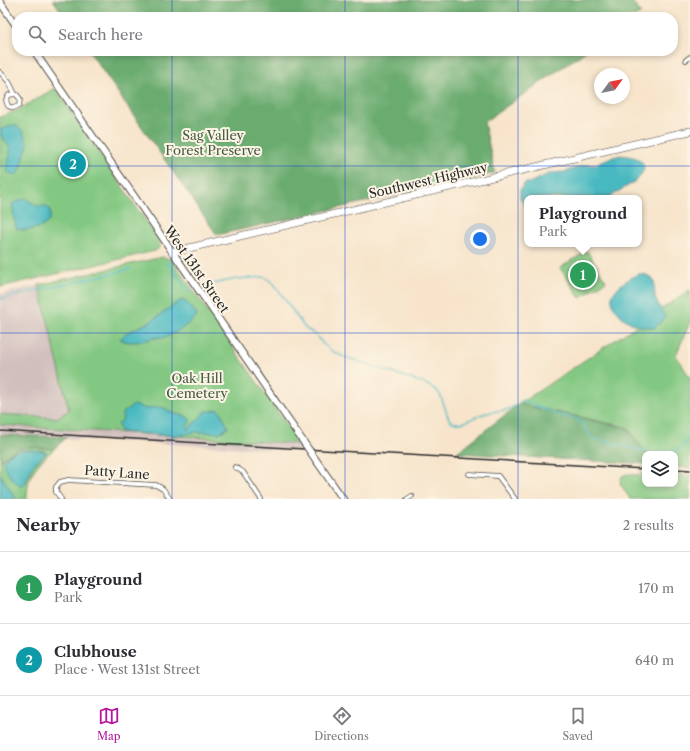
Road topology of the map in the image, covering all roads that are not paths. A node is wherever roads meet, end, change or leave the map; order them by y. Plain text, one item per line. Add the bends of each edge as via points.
1 (0, 2) edge
2 (12, 20) edge
3 (37, 56) edge
4 (0, 72) edge
5 (15, 94) dead end
6 (690, 131) edge
7 (172, 252) junction
8 (235, 467) dead end
9 (469, 474) dead end
10 (412, 496) dead end
11 (61, 499) edge
12 (170, 499) edge
13 (261, 499) edge
14 (343, 499) edge
15 (407, 499) edge
16 (515, 499) edge

1 - 2 street
3 - 7 street, West 131st Street
4 - 5 street
6 - 7 main road, Southwest Highway
7 - 14 street, West 131st Street, bridge
8 - 13 street via 243,472
9 - 16 street via 498,476
10 - 15 street
11 - 12 street, Patty Lane via 56,487 68,480 152,484 160,487

